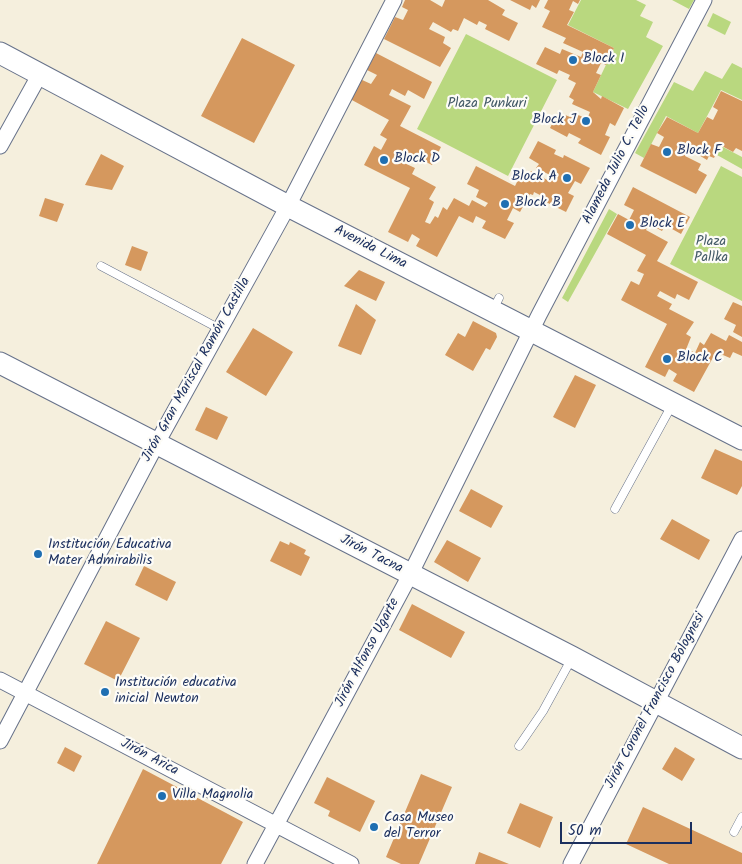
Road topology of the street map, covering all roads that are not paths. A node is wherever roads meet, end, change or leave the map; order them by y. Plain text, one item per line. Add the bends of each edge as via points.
1 (394, 0) edge
2 (704, 0) edge
3 (0, 53) edge
4 (40, 74) junction
5 (0, 146) edge
6 (288, 206) junction
7 (101, 266) dead end
8 (220, 329) junction
9 (533, 332) junction
10 (0, 363) edge
11 (673, 404) junction
12 (742, 439) edge
13 (157, 443) junction
14 (615, 509) dead end
15 (742, 539) edge
16 (410, 575) junction
17 (572, 657) junction
18 (0, 680) edge
19 (25, 693) junction
20 (654, 702) junction
21 (0, 740) edge
22 (519, 746) dead end
23 (742, 748) edge
24 (742, 817) edge
25 (275, 826) junction
26 (734, 832) dead end
27 (254, 864) edge
28 (351, 864) edge
29 (571, 864) edge

1 - 6 street, Jirón Gran Mariscal Ramón Castilla
2 - 9 street, Alameda Julio C. Tello
3 - 4 street, Avenida Lima
4 - 5 street
4 - 6 street, Avenida Lima
6 - 8 street, Jirón Gran Mariscal Ramón Castilla
6 - 9 street, Avenida Lima via 496,304
7 - 8 lane
8 - 13 street, Jirón Gran Mariscal Ramón Castilla
9 - 11 street, Avenida Lima via 563,343
9 - 16 street, Jirón Alfonso Ugarte
10 - 13 street, Jirón Tacna
11 - 12 street, Avenida Lima
11 - 14 lane
13 - 16 street, Jirón Tacna
13 - 19 street, Jirón Gran Mariscal Ramón Castilla
15 - 20 street, Jirón Coronel Francisco Bolognesi
16 - 17 street, Jirón Tacna
16 - 25 street, Jirón Alfonso Ugarte
17 - 20 street, Jirón Tacna
17 - 22 lane via 543,711
18 - 19 street, Jirón Arica
19 - 21 street, Jirón Gran Mariscal Ramón Castilla
19 - 25 street, Jirón Arica
20 - 23 street, Jirón Tacna
20 - 29 street, Jirón Coronel Francisco Bolognesi
24 - 26 lane
25 - 27 street, Jirón Alfonso Ugarte
25 - 28 street, Jirón Arica

